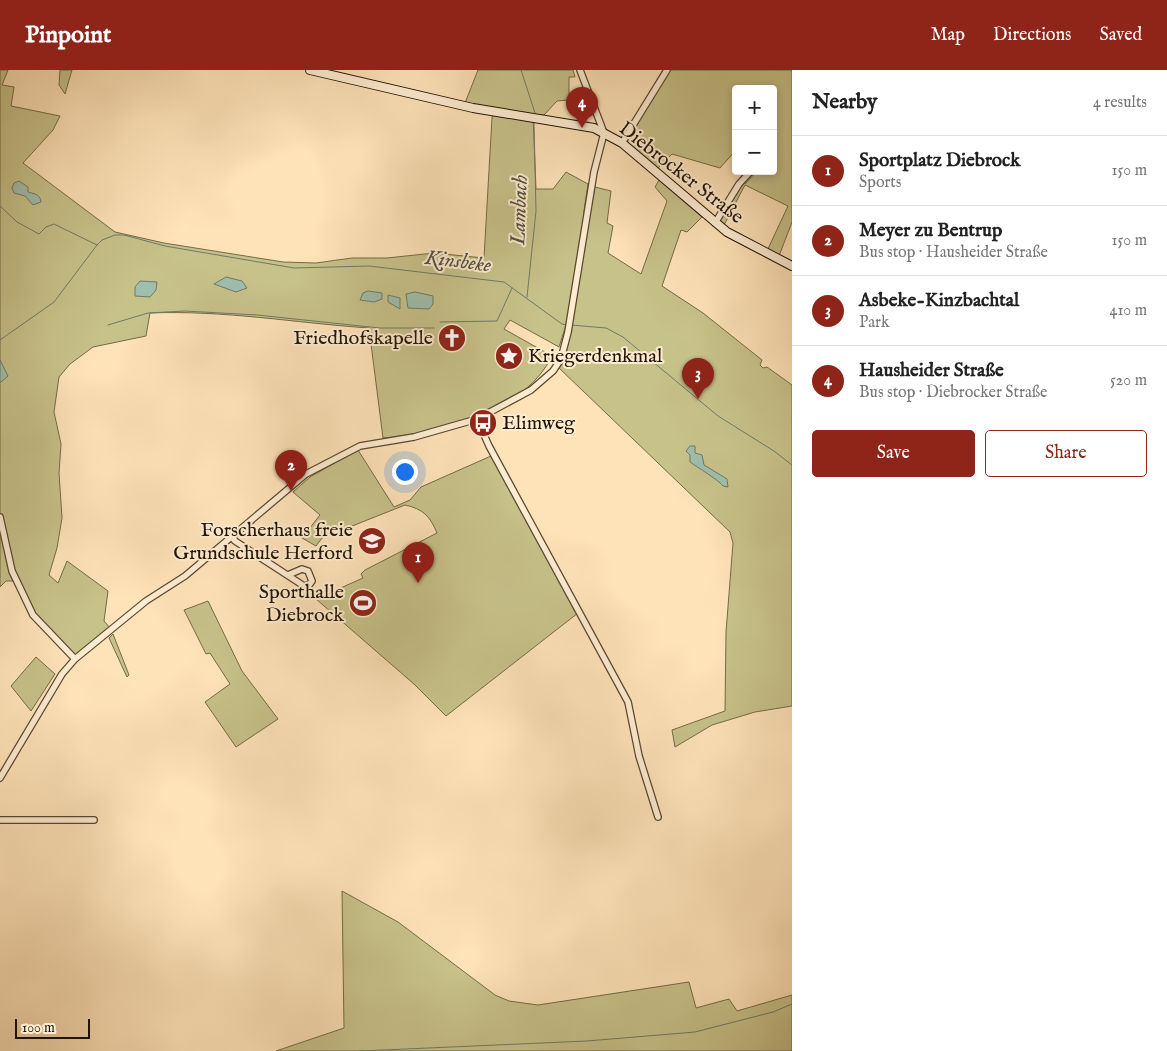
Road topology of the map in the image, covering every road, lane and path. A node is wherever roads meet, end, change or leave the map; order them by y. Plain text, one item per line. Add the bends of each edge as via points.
1 (310, 70) edge
2 (580, 70) edge
3 (667, 70) edge
4 (604, 133) junction
5 (622, 144) junction
6 (748, 175) edge
7 (715, 223) junction
8 (792, 266) edge
9 (477, 419) junction
10 (0, 517) edge
11 (232, 537) junction
12 (288, 575) dead end
13 (75, 659) junction
14 (0, 778) edge
15 (658, 817) dead end
16 (0, 820) edge
17 (94, 820) dead end

1 - 4 main road, Diebrocker Straße via 474,108 585,125
2 - 4 street
3 - 5 street
4 - 5 main road, Diebrocker Straße
4 - 9 street via 596,158 561,359 546,378 514,400
5 - 7 main road, Diebrocker Straße
6 - 7 street
7 - 8 main road, Diebrocker Straße
9 - 11 street via 414,438 368,444 350,450 306,474
9 - 15 street via 628,702 639,756
10 - 13 street via 12,571 33,615
11 - 12 street
11 - 13 street
13 - 14 street via 62,674
16 - 17 street

